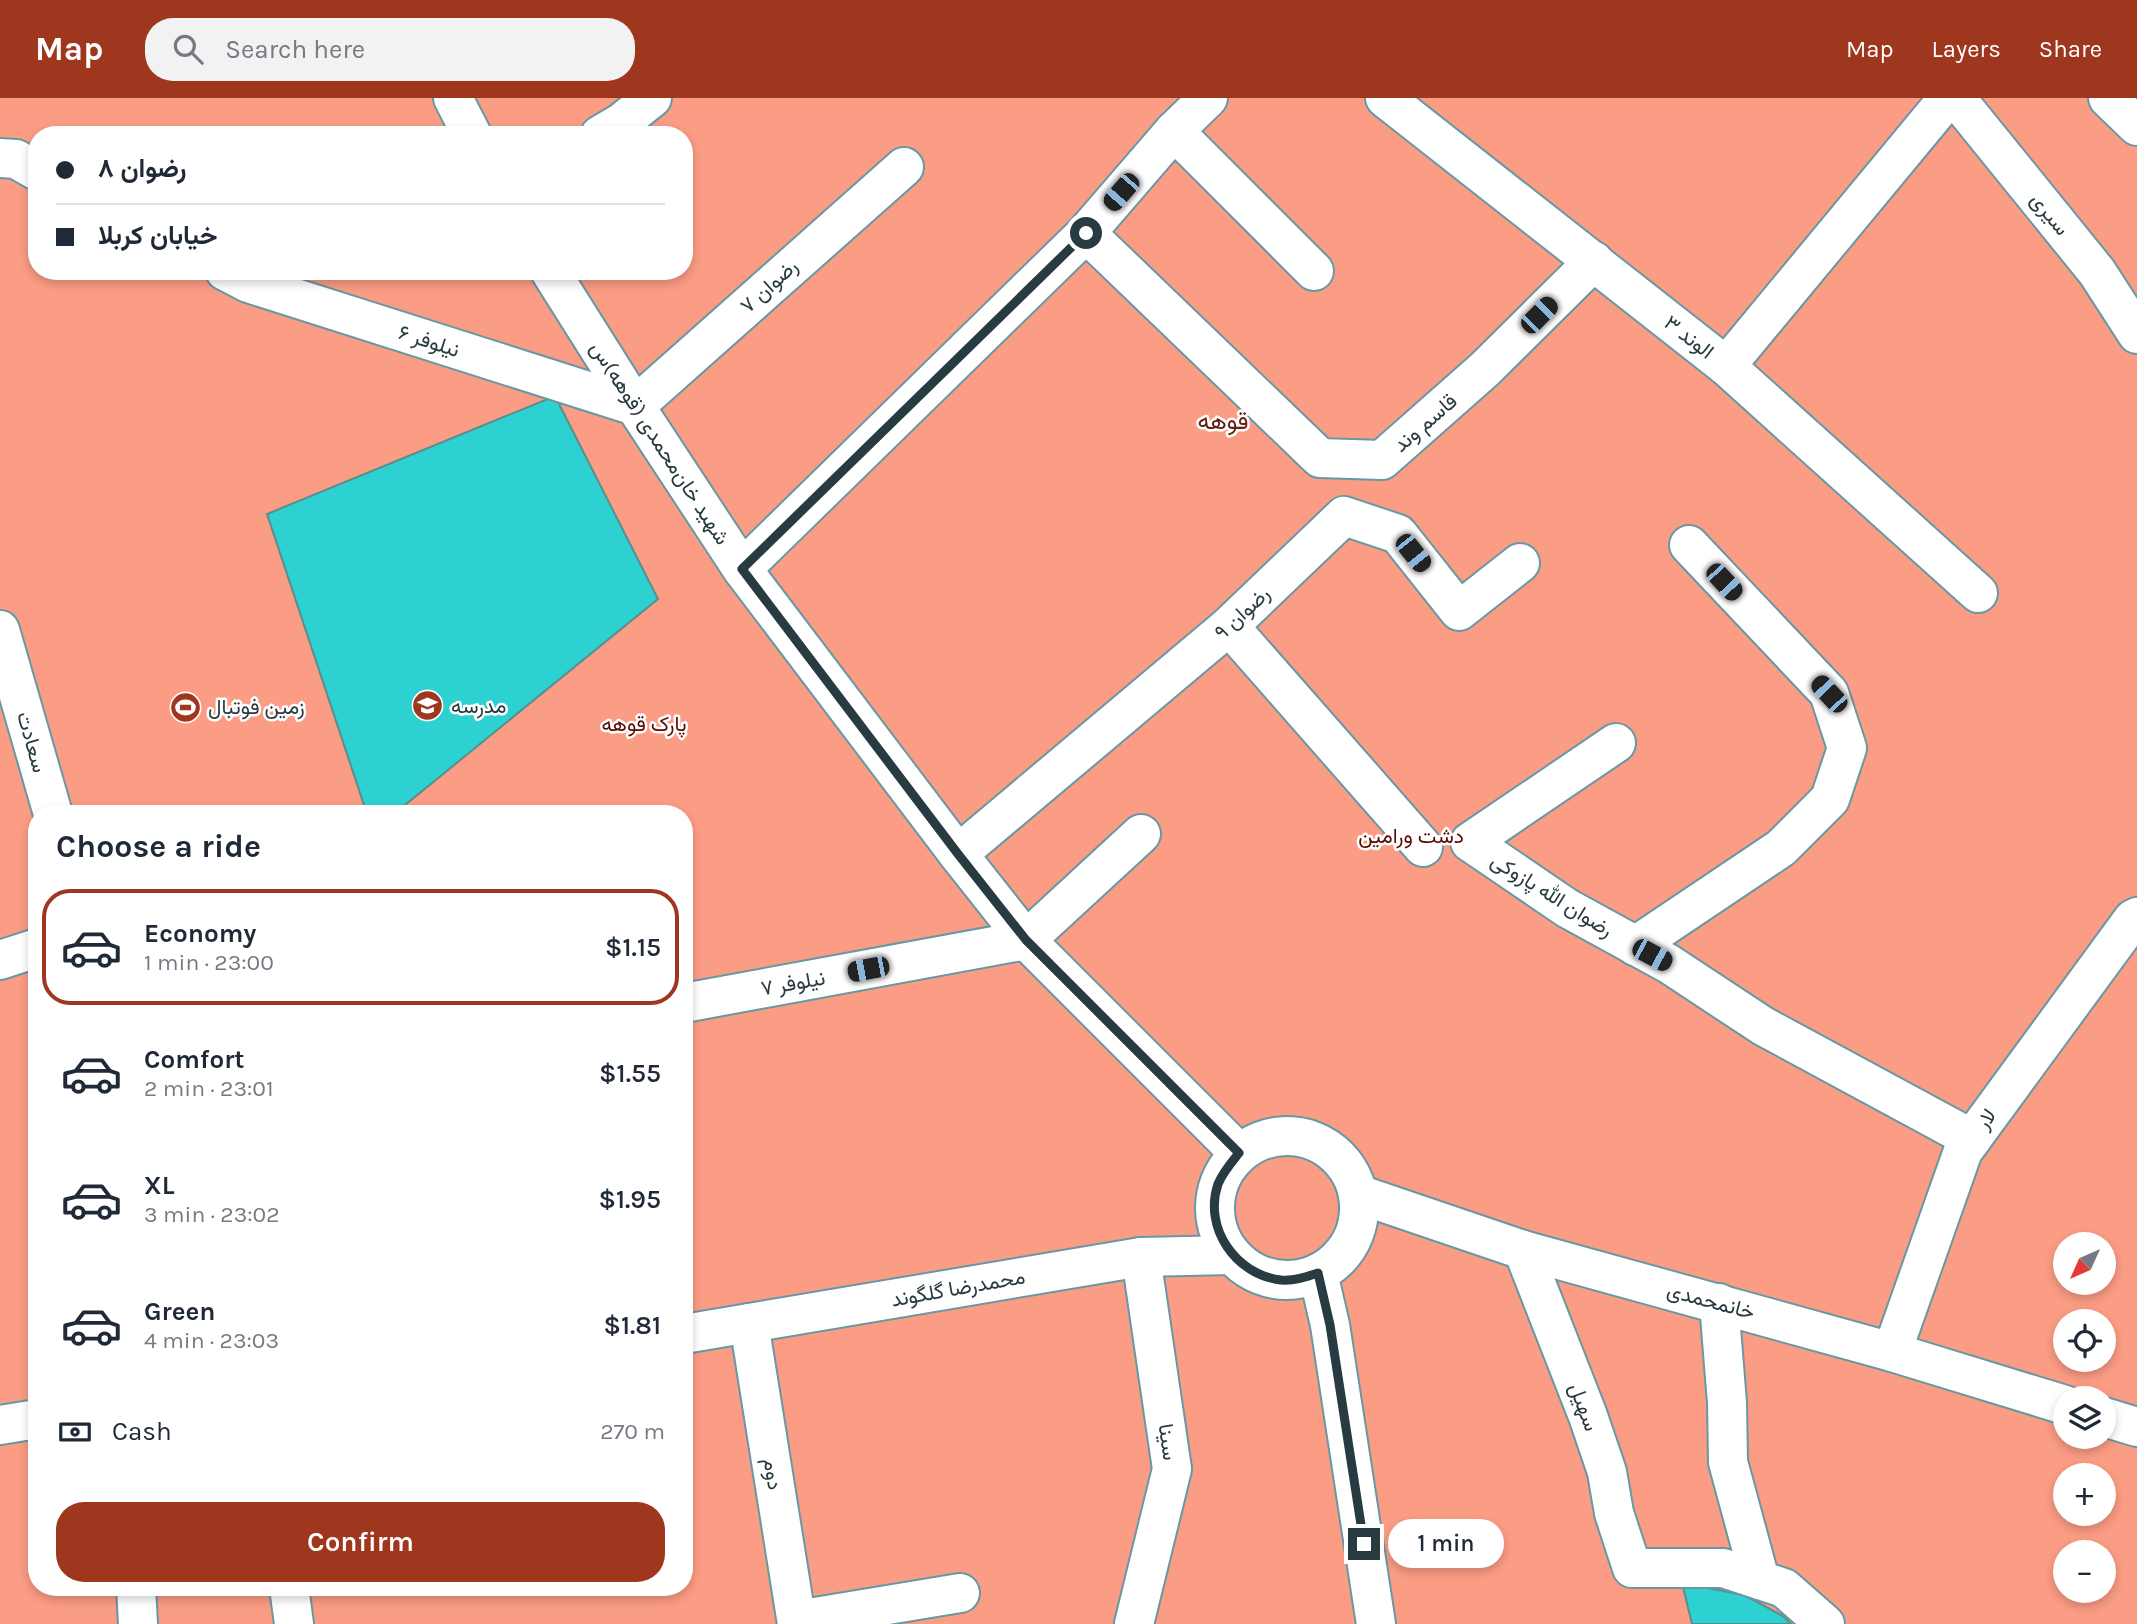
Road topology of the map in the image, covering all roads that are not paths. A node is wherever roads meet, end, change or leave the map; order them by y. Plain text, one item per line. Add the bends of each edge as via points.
1 (453, 98) edge
2 (653, 98) edge
3 (1208, 98) edge
4 (1385, 98) edge
5 (1948, 98) edge
6 (1956, 98) edge
7 (2108, 98) edge
8 (467, 126) edge
9 (615, 126) edge
10 (2137, 126) edge
11 (1174, 131) junction
12 (0, 158) edge
13 (28, 166) edge
14 (904, 167) dead end
15 (1086, 233) junction
16 (1594, 261) junction
17 (1314, 271) dead end
18 (245, 280) edge
19 (556, 280) edge
20 (2137, 334) edge
21 (1726, 366) junction
22 (635, 406) junction
23 (1689, 545) dead end
24 (1520, 563) dead end
25 (742, 569) junction
26 (1978, 593) dead end
27 (1229, 626) junction
28 (0, 630) edge
29 (1616, 743) dead end
30 (50, 805) edge
31 (1141, 834) dead end
32 (1423, 847) dead end
33 (958, 854) junction
34 (2137, 917) edge
35 (1026, 940) junction
36 (1635, 946) junction
37 (28, 951) edge
38 (0, 960) edge
39 (693, 1001) edge
40 (1972, 1139) junction
41 (1239, 1153) junction
42 (1358, 1194) junction
43 (1523, 1250) junction
44 (1232, 1255) junction
45 (1141, 1257) junction
46 (1318, 1273) junction
47 (1719, 1304) junction
48 (749, 1323) junction
49 (693, 1332) edge
50 (1892, 1352) junction
51 (2053, 1401) edge
52 (28, 1420) edge
53 (2116, 1421) edge
54 (0, 1424) edge
55 (2137, 1427) edge
56 (1760, 1580) junction
57 (960, 1593) dead end
58 (136, 1596) edge
59 (290, 1596) edge
60 (797, 1622) edge
61 (138, 1624) edge
62 (294, 1624) edge
63 (1135, 1624) edge
64 (1376, 1624) edge
65 (1825, 1624) edge

1 - 8 street
2 - 9 street
3 - 11 street
4 - 16 street, الوند ۳
5 - 21 street
6 - 20 street, سیری via 2097,272
7 - 10 street
11 - 15 street
11 - 17 street
12 - 13 street
14 - 22 street, رضوان ۷
15 - 16 street, قاسم وند via 1320,458 1382,460 1485,369
15 - 25 street
16 - 21 street, الوند ۳
18 - 22 street, نیلوفر ۶
19 - 22 street, شهید خان‌محمدی (قوهه)س
21 - 26 street, الوند ۳
22 - 25 street, شهید خان‌محمدی (قوهه)س
23 - 36 street via 1829,694 1847,748 1830,799 1781,848
24 - 27 street, رضوان ۹ via 1459,611 1398,534 1343,516
25 - 33 street, شهید خان‌محمدی (قوهه)س
27 - 32 street
27 - 33 street, رضوان ۹
28 - 30 street, سعادت
29 - 36 street, رضوان الله پازوکی via 1469,842 1567,908
31 - 35 street
33 - 35 street, شهید خان‌محمدی (قوهه)س
34 - 40 street, لار
35 - 39 street, نیلوفر ۷
35 - 41 street, شهید خان‌محمدی (قوهه)س
36 - 40 street, رضوان الله پازوکی via 1763,1026
37 - 38 street
40 - 50 street, لار via 1963,1151
41 - 42 street via 1273,1137 1310,1139 1341,1161
41 - 44 street via 1218,1184 1214,1202 1216,1222
42 - 43 street, خانمحمدی
42 - 46 street via 1359,1213 1351,1240 1334,1262
43 - 47 street, خانمحمدی
43 - 56 street, سهیل via 1592,1427 1632,1568 1723,1568
44 - 45 street, محمدرضا گلگوند
44 - 46 street via 1247,1268 1282,1280
45 - 48 street, محمدرضا گلگوند
45 - 63 street, سینا via 1172,1469
46 - 64 street
47 - 50 street, خانمحمدی
47 - 56 street via 1728,1462
48 - 49 street, محمدرضا گلگوند
48 - 60 street, دوم
50 - 51 street, خانمحمدی
52 - 54 street
53 - 55 street
56 - 65 street via 1784,1588
57 - 60 street
58 - 61 street
59 - 62 street

